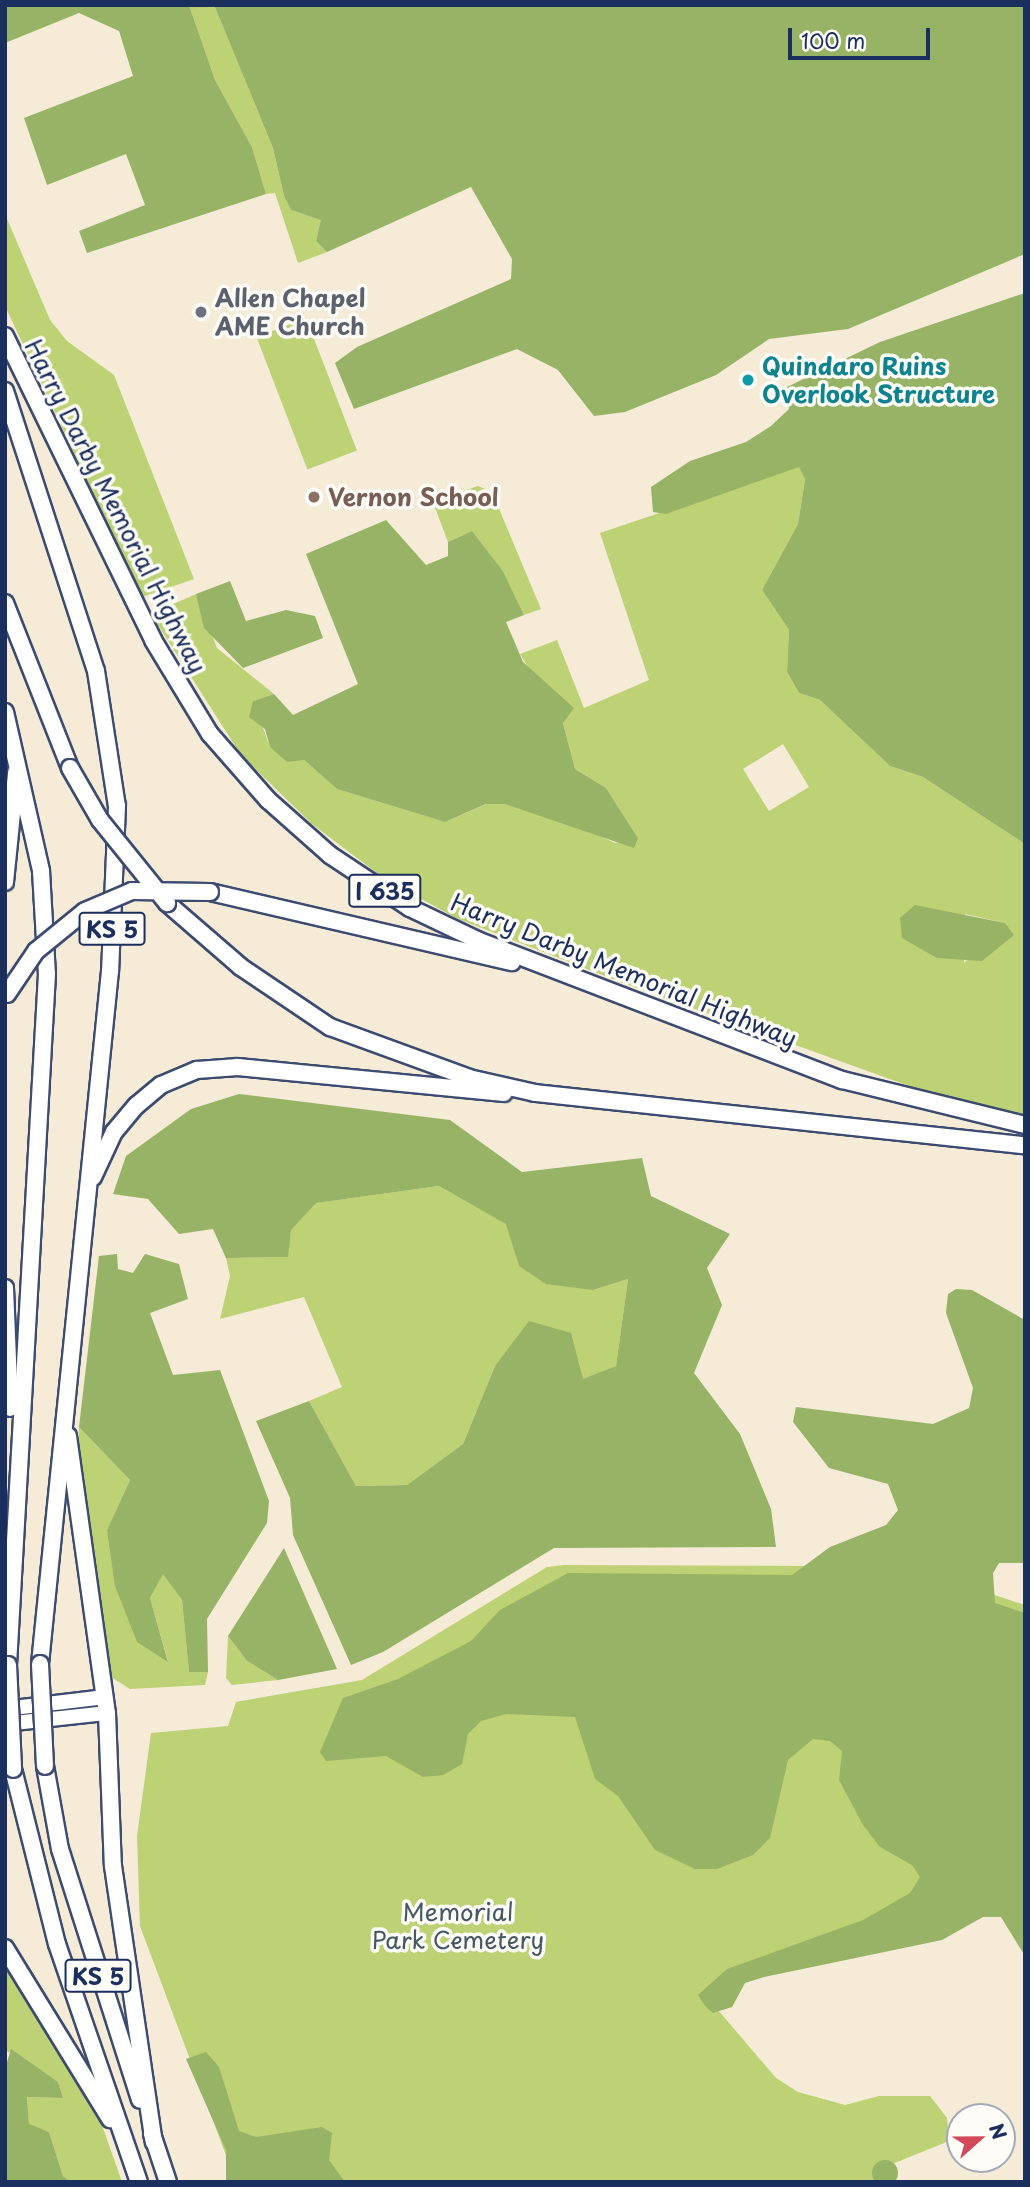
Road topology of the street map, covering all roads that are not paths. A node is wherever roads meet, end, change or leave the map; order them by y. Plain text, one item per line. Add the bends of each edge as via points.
1 (5, 336) edge
2 (5, 391) edge
3 (5, 603) edge
4 (5, 712) edge
5 (16, 754) junction
6 (5, 882) edge
7 (565, 974) junction
8 (6, 999) edge
9 (535, 1093) junction
10 (1025, 1125) edge
11 (1025, 1145) edge
12 (87, 1189) junction
13 (5, 1288) edge
14 (64, 1412) junction
15 (14, 1496) junction
16 (106, 1705) junction
17 (5, 1709) edge
18 (5, 1724) edge
19 (5, 1948) edge
20 (154, 2142) junction
21 (129, 2152) junction
22 (139, 2182) edge
23 (168, 2182) edge

1 - 7 highway, Harry Darby Memorial Highway / I 635 via 153,640 209,734 268,800 330,855 410,908
2 - 12 highway, KS 5 via 96,671 111,738 114,891
3 - 9 highway, bridge via 70,768 100,820 167,904 242,967 330,1027 470,1078
4 - 5 highway, KS 5
5 - 6 highway
5 - 15 highway, KS 5 via 41,871 47,974
7 - 8 highway, bridge via 210,892 132,891 85,911 36,951
7 - 10 highway, Harry Darby Memorial Highway / I 635 via 842,1080
9 - 11 highway
9 - 12 highway via 465,1092 238,1067 197,1070 161,1085 137,1105 114,1132
12 - 14 highway, KS 5
13 - 15 highway
14 - 16 highway
14 - 20 highway, KS 5, bridge via 40,1664 45,1766 91,1955
15 - 21 highway, KS 5, bridge via 8,1665 13,1769 57,1944
16 - 17 main road
16 - 18 main road
16 - 20 highway via 113,1866
19 - 21 highway
20 - 23 highway, KS 5
21 - 22 highway, KS 5

